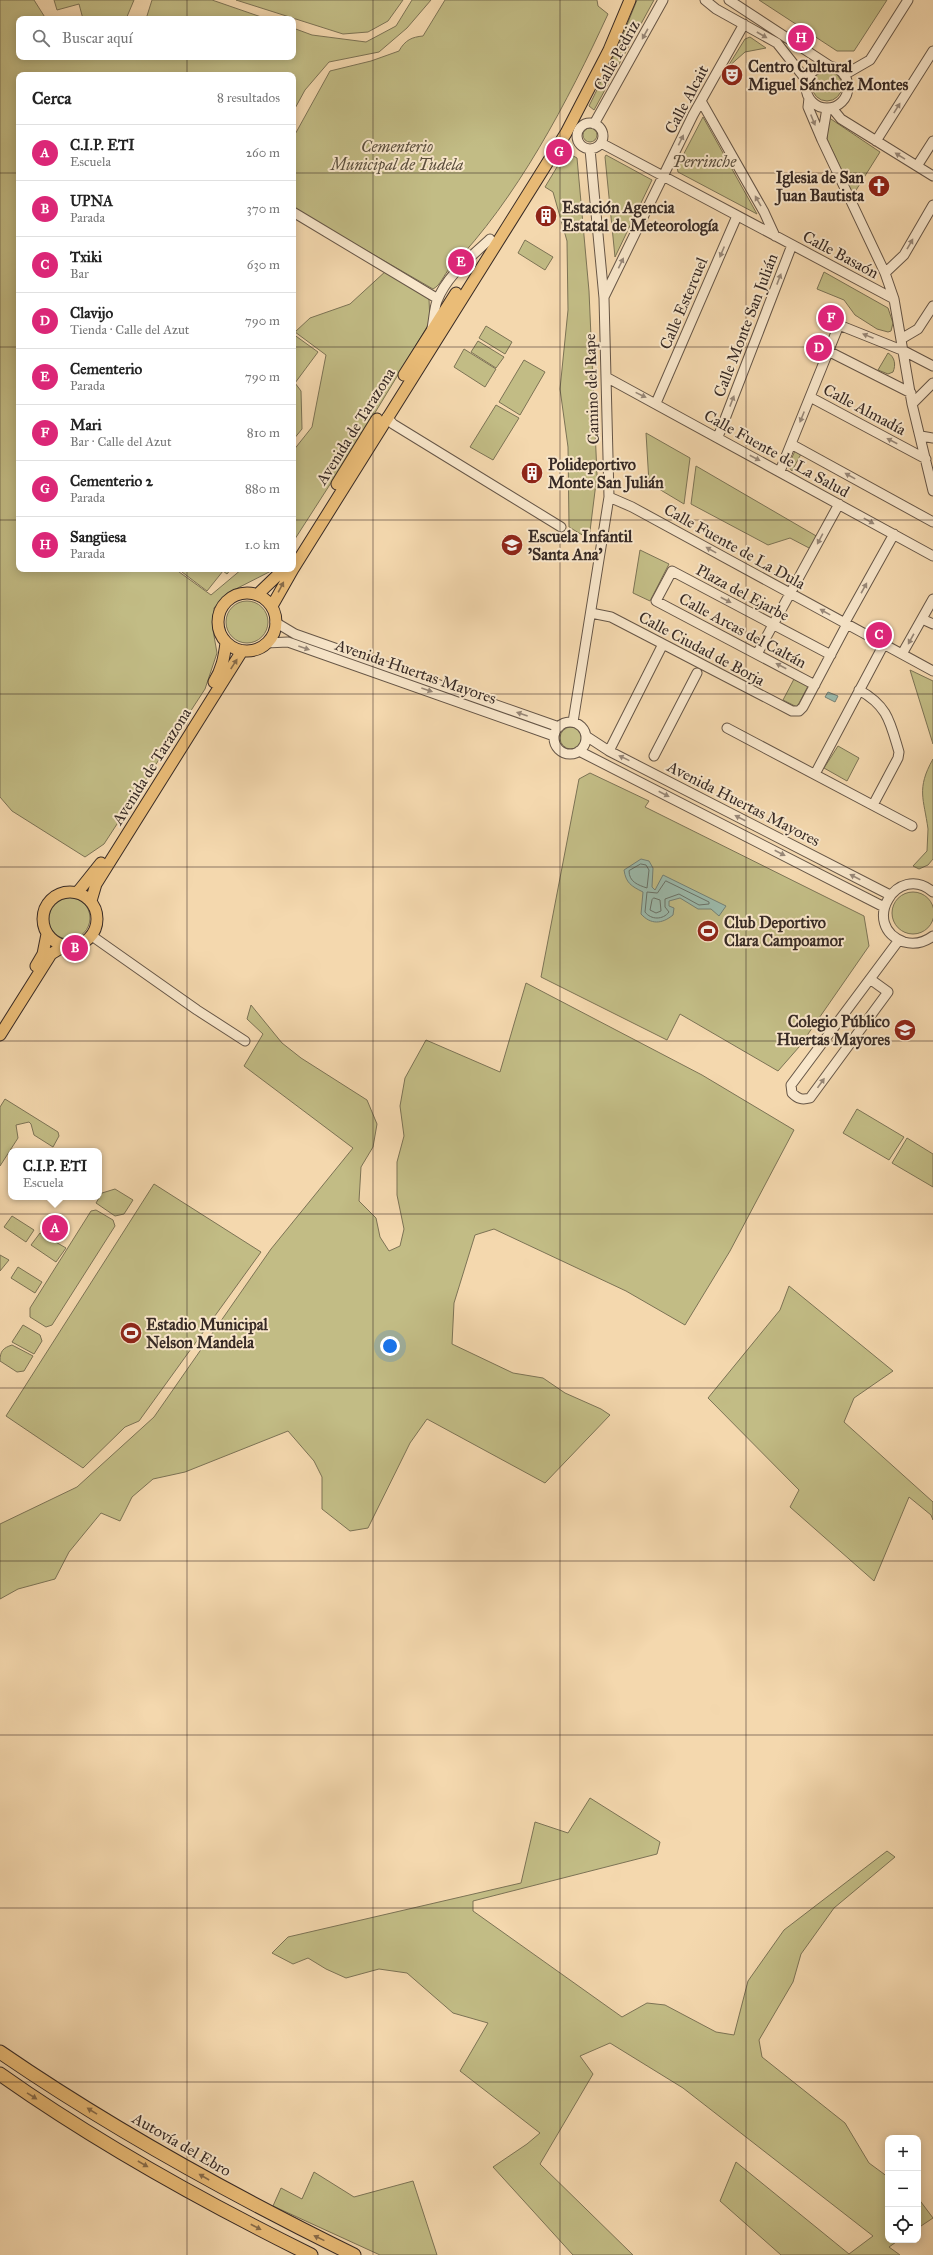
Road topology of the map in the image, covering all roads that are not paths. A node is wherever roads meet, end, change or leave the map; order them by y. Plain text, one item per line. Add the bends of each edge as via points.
1 (623, 0) edge
2 (630, 0) edge
3 (663, 0) edge
4 (705, 0) edge
5 (729, 0) edge
6 (908, 0) edge
7 (744, 24) junction
8 (933, 51) edge
9 (830, 66) junction
10 (844, 75) junction
11 (807, 81) junction
12 (809, 98) junction
13 (701, 101) junction
14 (830, 108) junction
15 (577, 112) junction
16 (592, 123) junction
17 (563, 138) junction
18 (822, 140) junction
19 (876, 141) junction
20 (933, 141) edge
21 (601, 143) junction
22 (579, 144) junction
23 (590, 149) junction
24 (917, 166) junction
25 (664, 175) junction
26 (933, 176) edge
27 (933, 205) edge
28 (296, 214) edge
29 (737, 216) junction
30 (775, 236) junction
31 (490, 239) junction
32 (792, 245) junction
33 (885, 273) junction
34 (604, 298) junction
35 (438, 299) junction
36 (894, 299) junction
37 (933, 306) edge
38 (431, 332) junction
39 (902, 339) junction
40 (904, 351) junction
41 (828, 352) junction
42 (933, 366) edge
43 (606, 377) junction
44 (933, 383) edge
45 (911, 393) junction
46 (810, 397) junction
47 (656, 403) junction
48 (912, 404) junction
49 (387, 417) junction
50 (921, 436) junction
51 (718, 437) junction
52 (933, 438) edge
53 (791, 444) junction
54 (926, 459) junction
55 (780, 471) junction
56 (933, 491) edge
57 (609, 497) junction
58 (839, 504) junction
59 (933, 522) edge
60 (561, 527) dead end
61 (894, 534) junction
62 (296, 551) edge
63 (933, 556) edge
64 (296, 564) edge
65 (281, 572) edge
66 (291, 572) edge
67 (791, 593) junction
68 (257, 595) junction
69 (933, 599) edge
70 (656, 601) joint
71 (272, 606) junction
72 (591, 613) junction
73 (922, 619) junction
74 (275, 622) junction
75 (846, 623) junction
76 (933, 624) edge
77 (773, 625) junction
78 (226, 643) junction
79 (266, 643) junction
80 (663, 644) junction
81 (884, 644) junction
82 (242, 651) junction
83 (757, 654) junction
84 (902, 654) junction
85 (830, 655) junction
86 (933, 671) edge
87 (697, 673) dead end
88 (815, 685) junction
89 (860, 690) junction
90 (799, 711) joint
91 (573, 722) junction
92 (559, 726) junction
93 (727, 728) dead end
94 (554, 736) junction
95 (586, 736) junction
96 (579, 751) junction
97 (609, 751) junction
98 (654, 756) dead end
99 (815, 774) junction
100 (873, 805) junction
101 (912, 826) dead end
102 (932, 888) edge
103 (77, 892) junction
104 (890, 895) junction
105 (91, 901) junction
106 (884, 907) junction
107 (47, 934) junction
108 (92, 936) junction
109 (933, 936) edge
110 (899, 940) junction
111 (64, 946) junction
112 (870, 979) junction
113 (0, 1024) edge
114 (0, 1035) edge
115 (245, 1041) dead end
116 (0, 2052) edge
117 (0, 2074) edge
118 (311, 2255) edge
119 (354, 2255) edge

1 - 31 main road, Avenida de Tarazona via 604,48 577,101
2 - 15 main road, Avenida de Tarazona via 609,50
3 -> 16 street, Calle Pedriz
4 - 7 street
5 - 9 street
6 - 10 street via 870,60
7 -> 11 street via 777,44
7 - 13 street, Calle Alcait
19 -> 8 street
9 - 10 street
9 - 11 street via 815,69
10 - 14 street via 847,94 838,105
11 - 12 street
12 - 14 street via 817,106
12 -> 18 street via 808,107
25 -> 13 street, Calle Alcait
30 -> 13 street
14 - 18 street
14 - 19 street via 841,119
15 - 16 street
15 - 17 main road, Avenida de Tarazona
16 - 21 street via 602,132
16 - 22 street via 582,125 577,132
17 - 22 street
17 - 49 main road, Avenida de Tarazona
18 - 33 street
24 -> 19 street
20 - 24 street
21 - 23 street
21 - 25 street, Calle Basaón
22 - 23 street
23 - 34 street, Camino del Rape
24 - 26 street
25 - 29 street, Calle Basaón
34 -> 25 street, Calle Alcait
33 -> 27 street via 904,255
28 - 35 street
29 - 30 street, Calle Basaón
29 -> 47 street, Calle Estercuel
30 - 32 street, Calle Basaón
31 - 35 street, Avenida de Tarazona via 458,269 444,286
31 - 38 main road, Avenida de Tarazona
32 - 36 street, Calle Basaón
51 -> 32 street, Calle Monte San Julián
33 - 36 street
34 - 43 street, Camino del Rape
35 - 38 street, Avenida de Tarazona
36 - 39 street
37 - 39 street via 918,329
38 - 62 main road, Avenida de Tarazona
39 - 40 street
40 -> 41 street via 842,325 839,326
40 - 42 street
40 - 45 street
41 - 45 street
41 - 46 street
43 -> 47 street, Calle Fuente de La Salud
43 - 57 street, Camino del Rape
44 - 48 street
45 - 48 street
46 -> 53 street
54 -> 46 street, Calle Almadía
47 - 51 street, Calle Fuente de La Salud
48 - 50 street
49 - 60 street, Avenida de Tarazona via 393,424
49 - 64 main road, Avenida de Tarazona
50 - 52 street
50 - 54 street
51 -> 55 street, Calle Fuente de La Salud
53 - 55 street
59 -> 53 street
54 - 56 street
55 - 58 street, Calle Fuente de La Salud
67 -> 57 street, Calle Fuente de La Dula
57 - 72 street, Camino del Rape
58 -> 61 street, Calle Fuente de La Salud
58 -> 67 street
61 - 63 street, Calle Fuente de La Salud
75 -> 61 street
65 - 68 main road
71 -> 66 main road, Avenida de Tarazona
75 -> 67 street, Calle Fuente de La Dula
67 - 77 street
68 - 71 main road via 266,599
68 - 78 main road via 245,593 235,596 220,612 219,630
69 - 73 street
70 -> 77 street, Plaza del Ejarbe via 672,571
70 - 83 street, Calle Arcas del Caltán
71 - 74 main road via 276,613
72 - 80 street, Calle Ciudad de Borja via 611,617
72 - 91 street, Camino del Rape
73 - 76 street
73 -> 84 street
74 - 79 main road via 274,630
92 -> 74 street, Avenida Huertas Mayores via 292,632
75 - 81 street, Calle Fuente de La Dula
75 - 85 street, Calle Arcas del Caltán
77 - 83 street
77 - 85 street, Plaza del Ejarbe
78 - 82 main road
78 - 103 main road, Avenida de Tarazona via 220,672 98,868
79 - 82 main road via 259,648
79 -> 94 street, Avenida Huertas Mayores via 288,642
80 - 90 street, Calle Ciudad de Borja via 792,711
80 - 97 street
81 - 84 street, Calle Fuente de La Dula
81 - 89 street
105 -> 82 main road, Avenida de Tarazona via 96,884
88 -> 83 street, Calle Arcas del Caltán
84 - 86 street, Calle Fuente de La Dula
85 - 88 street, Calle Arcas del Caltán
87 - 98 street
88 - 90 street, Calle Arcas del Caltán
89 - 99 street
89 - 100 street via 882,706 899,752
91 - 92 street
91 - 95 street, Avenida Huertas Mayores via 582,727
92 - 94 street
93 - 99 street
94 - 96 street, Avenida Huertas Mayores via 560,750 570,754
95 - 96 street via 585,745
95 - 97 street, Avenida Huertas Mayores
96 -> 106 street, Avenida Huertas Mayores
104 -> 97 street, Avenida Huertas Mayores
99 - 100 street
100 - 101 street
102 - 104 street via 912,884
103 - 105 main road
103 - 107 main road via 58,894 45,907 42,916
104 - 106 street
105 - 108 main road via 98,918
106 - 110 street via 886,926
107 - 111 main road via 54,942
107 - 113 main road via 43,954
108 - 111 main road via 84,943
108 - 115 street
109 - 110 street via 918,943
110 - 112 street
111 - 114 main road via 51,954
112 -> 112 street via 791,1085 796,1098 810,1098 888,992
119 -> 116 highway, Autovía del Ebro via 285,2221 163,2154
117 -> 118 highway via 197,2195

